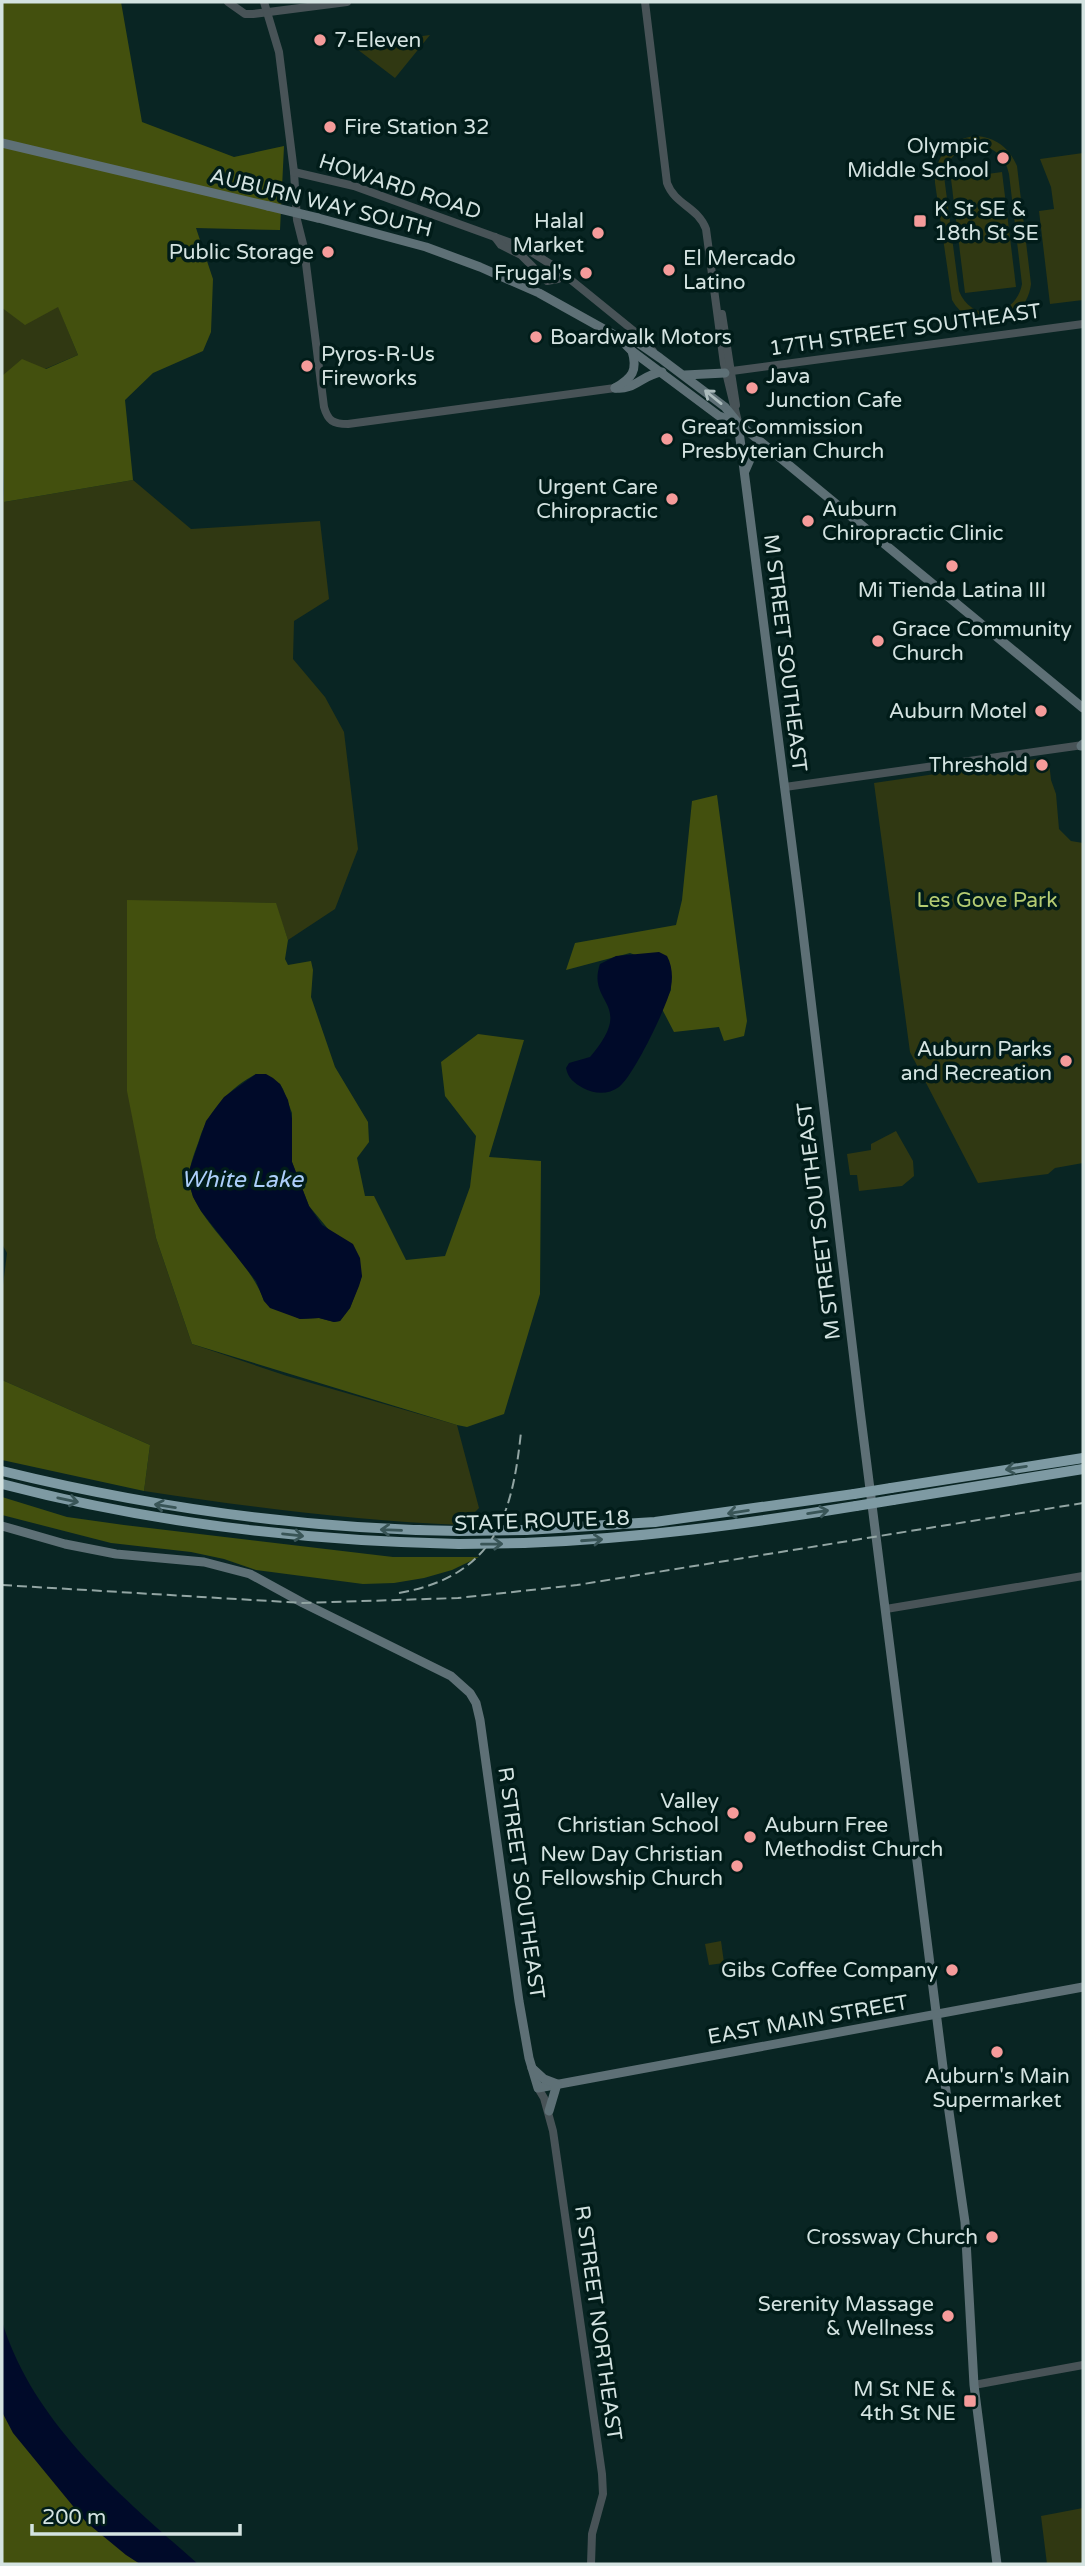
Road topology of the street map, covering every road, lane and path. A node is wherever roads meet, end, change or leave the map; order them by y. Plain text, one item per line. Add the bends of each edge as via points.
1 (228, 2) edge
2 (264, 2) edge
3 (347, 2) edge
4 (645, 2) edge
5 (265, 13) junction
6 (2, 143) edge
7 (294, 172) junction
8 (495, 237) junction
9 (562, 274) junction
10 (1083, 324) edge
11 (618, 337) junction
12 (632, 351) junction
13 (660, 358) junction
14 (662, 372) junction
15 (728, 372) junction
16 (684, 374) junction
17 (615, 388) junction
18 (738, 423) junction
19 (774, 453) junction
20 (744, 472) junction
21 (1083, 708) edge
22 (1082, 745) edge
23 (785, 787) junction
24 (1083, 1458) edge
25 (1083, 1469) edge
26 (2, 1471) edge
27 (2, 1484) edge
28 (855, 1500) junction
29 (2, 1527) edge
30 (1083, 1576) edge
31 (886, 1609) junction
32 (1083, 1987) edge
33 (937, 2014) junction
34 (531, 2066) junction
35 (557, 2084) junction
36 (538, 2088) junction
37 (549, 2111) junction
38 (1083, 2365) edge
39 (974, 2385) junction
40 (592, 2564) edge
41 (997, 2564) edge

1 - 5 street via 245,14
2 - 5 street
3 - 5 street
4 - 15 street, M STREET SOUTHEAST via 667,183 677,200 704,223
5 - 7 street via 279,52
6 - 11 main road, AUBURN WAY SOUTH, bridge via 392,236 539,293
7 - 8 street, HOWARD ROAD via 354,186
7 - 17 street via 324,407 331,421 348,424
8 - 9 street, HOWARD ROAD via 533,252
8 - 9 street, HOWARD ROAD via 547,281
9 - 13 street, HOWARD ROAD via 640,336
10 - 15 street, 17TH STREET SOUTHEAST
11 - 12 main road, AUBURN WAY SOUTH
11 - 13 main road, AUBURN WAY SOUTH via 636,342
12 - 14 main road, AUBURN WAY SOUTH
12 - 17 main road via 634,374
13 - 16 main road, AUBURN WAY SOUTH
14 - 17 main road via 630,387
14 - 18 main road, AUBURN WAY SOUTH via 719,416
15 - 16 main road
15 - 18 street, M STREET SOUTHEAST
18 -> 16 main road, AUBURN WAY SOUTH
18 - 19 main road, AUBURN WAY SOUTH
18 - 20 main road, M STREET SOUTHEAST
19 - 20 main road via 752,455
19 - 21 main road, AUBURN WAY SOUTH
20 - 23 main road, M STREET SOUTHEAST
22 - 23 street
23 - 31 main road, M STREET SOUTHEAST
24 -> 28 highway, STATE ROUTE 18, bridge via 891,1488
25 - 28 highway, STATE ROUTE 18, bridge via 892,1500
28 -> 26 highway, STATE ROUTE 18, bridge via 655,1522 527,1530 341,1527 128,1499
27 -> 28 highway, STATE ROUTE 18, bridge via 134,1514 216,1526 340,1539 459,1544 681,1532
29 - 34 main road, R STREET SOUTHEAST via 116,1554 204,1562 244,1572 444,1672 463,1686 476,1703 480,1720
30 - 31 street
31 - 33 main road, M STREET SOUTHEAST
32 - 33 main road, EAST MAIN STREET
33 - 35 main road, EAST MAIN STREET
33 - 39 main road, M STREET SOUTHEAST via 965,2222
34 - 35 main road
34 - 36 main road, R STREET SOUTHEAST
35 - 36 main road, EAST MAIN STREET
35 - 37 main road
36 - 37 street, R STREET NORTHEAST
37 - 40 street, R STREET NORTHEAST via 602,2474
38 - 39 street
39 - 41 main road, M STREET SOUTHEAST

